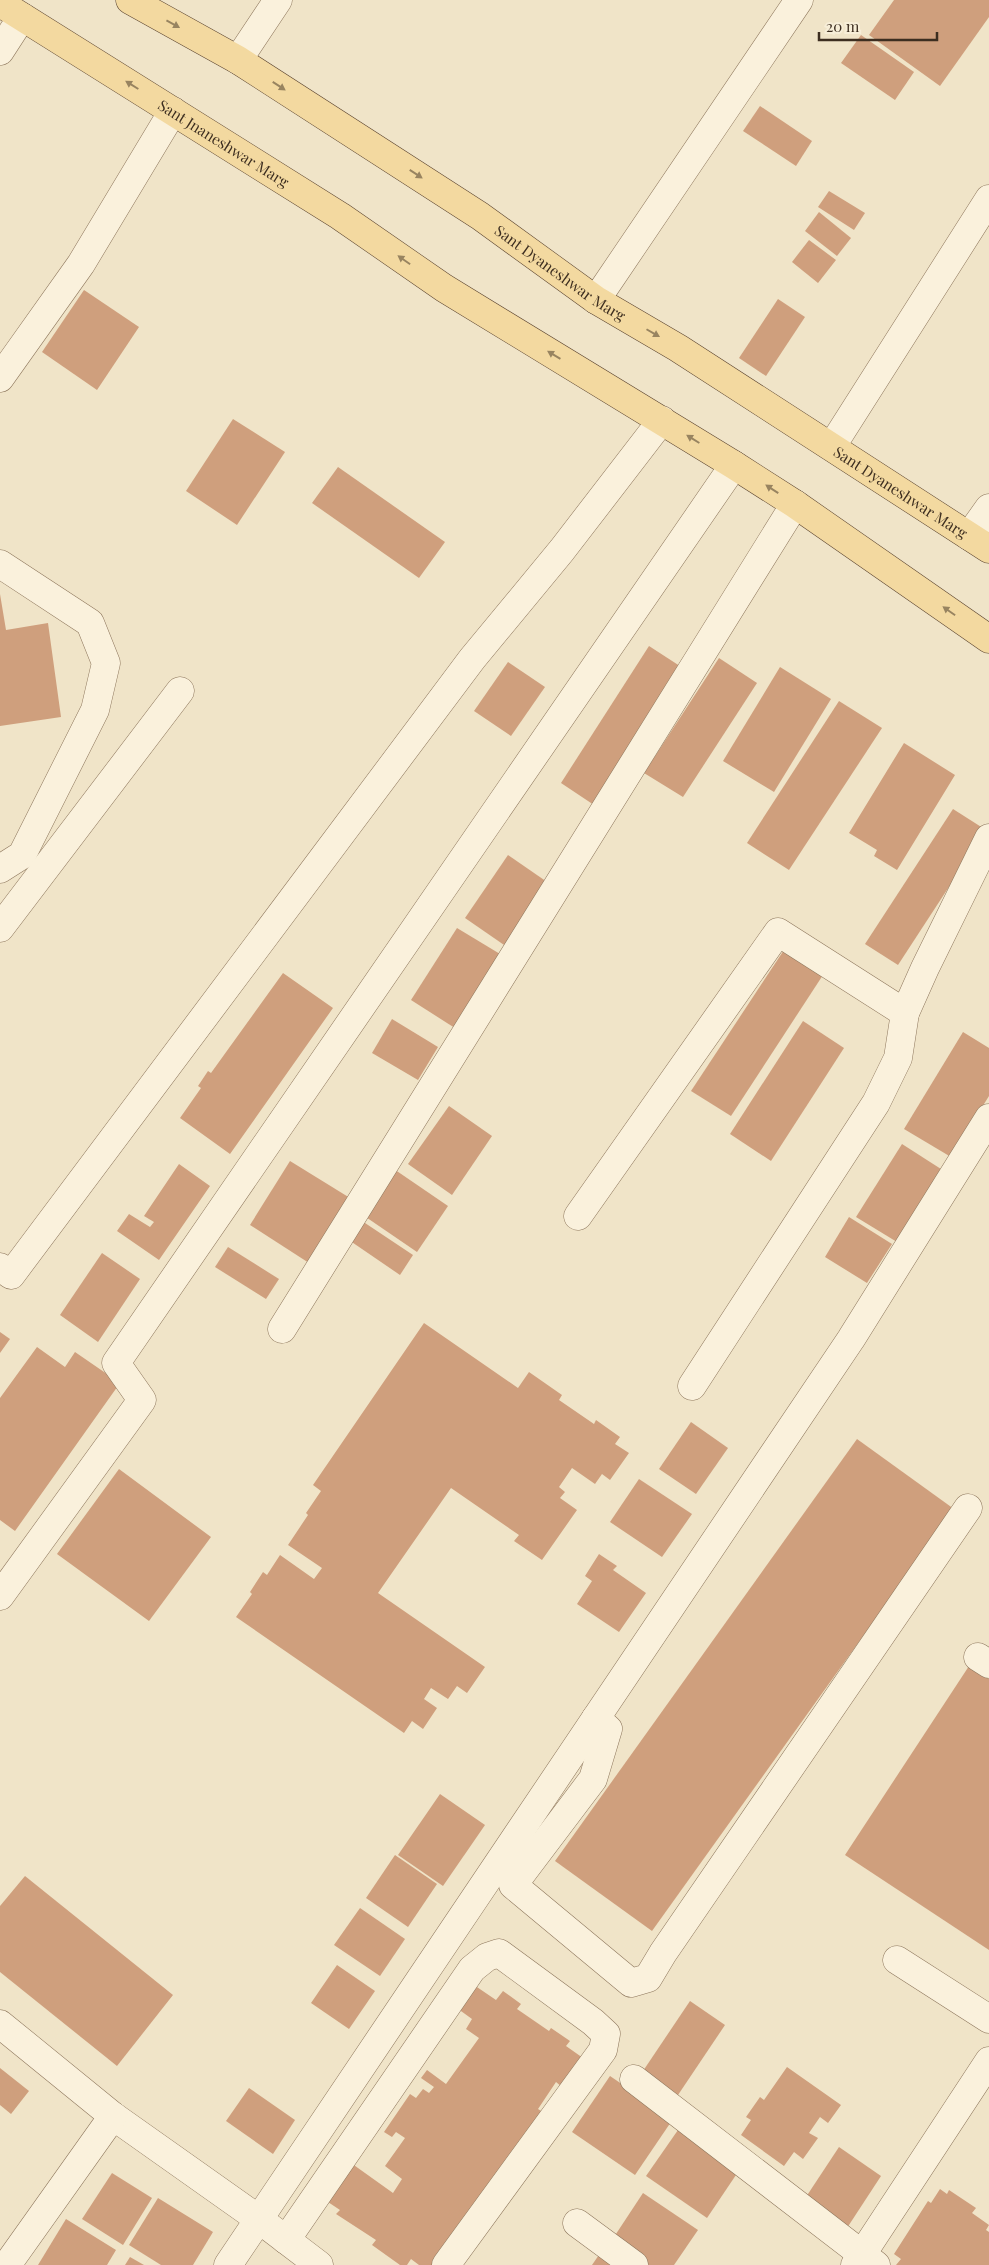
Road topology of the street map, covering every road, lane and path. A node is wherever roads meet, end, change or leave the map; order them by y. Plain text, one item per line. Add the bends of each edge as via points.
1 (130, 0) edge
2 (278, 0) edge
3 (799, 0) edge
4 (11, 10) edge
5 (0, 51) edge
6 (238, 60) junction
7 (173, 111) junction
8 (989, 198) edge
9 (596, 300) junction
10 (0, 378) edge
11 (662, 420) junction
12 (832, 446) junction
13 (734, 465) junction
14 (795, 504) junction
15 (989, 508) edge
16 (979, 542) edge
17 (0, 564) edge
18 (989, 639) edge
19 (180, 691) dead end
20 (989, 838) edge
21 (0, 869) edge
22 (0, 928) edge
23 (905, 1012) junction
24 (989, 1118) edge
25 (578, 1216) dead end
26 (0, 1267) edge
27 (282, 1329) dead end
28 (692, 1386) dead end
29 (968, 1508) dead end
30 (0, 1596) edge
31 (596, 1718) junction
32 (897, 1960) dead end
33 (989, 2018) edge
34 (0, 2024) edge
35 (989, 2060) edge
36 (634, 2079) dead end
37 (113, 2116) junction
38 (260, 2220) junction
39 (577, 2223) dead end
40 (286, 2240) junction
41 (864, 2262) edge
42 (8, 2265) edge
43 (228, 2265) edge
44 (319, 2265) edge
45 (446, 2265) edge
46 (634, 2265) edge

1 -> 6 main road, Sant Dyaneshwar Marg
2 - 6 street
3 - 9 street
4 - 5 street
7 -> 4 main road, Sant Jnaneshwar Marg
6 -> 9 main road, Sant Dyaneshwar Marg via 480,216
7 - 10 street via 81,264
11 -> 7 main road, Sant Jnaneshwar Marg via 444,288 340,216
8 - 12 street
9 -> 12 main road, Sant Dyaneshwar Marg
13 -> 11 main road
11 - 26 street via 562,550 472,659 11,1275
12 - 16 main road, Sant Dyaneshwar Marg
14 -> 13 main road
13 - 30 street via 116,1363 142,1400
18 -> 14 main road
14 - 27 street
15 - 16 street
17 - 21 street via 90,623 106,663 95,710 22,854
19 - 22 street
20 - 23 street
23 - 25 street via 778,932
23 - 28 street via 898,1058 876,1103
24 - 31 street via 851,1339
29 - 31 street via 648,1978 631,1983 514,1885 593,1779 608,1729
31 - 38 street
32 - 33 street
34 - 37 street
35 - 41 street
36 - 41 street
37 - 38 street
37 - 42 street
38 - 40 street
38 - 43 street
39 - 46 street
40 - 44 street
40 - 45 street via 472,1969 499,1953 594,2022 606,2034 604,2050

